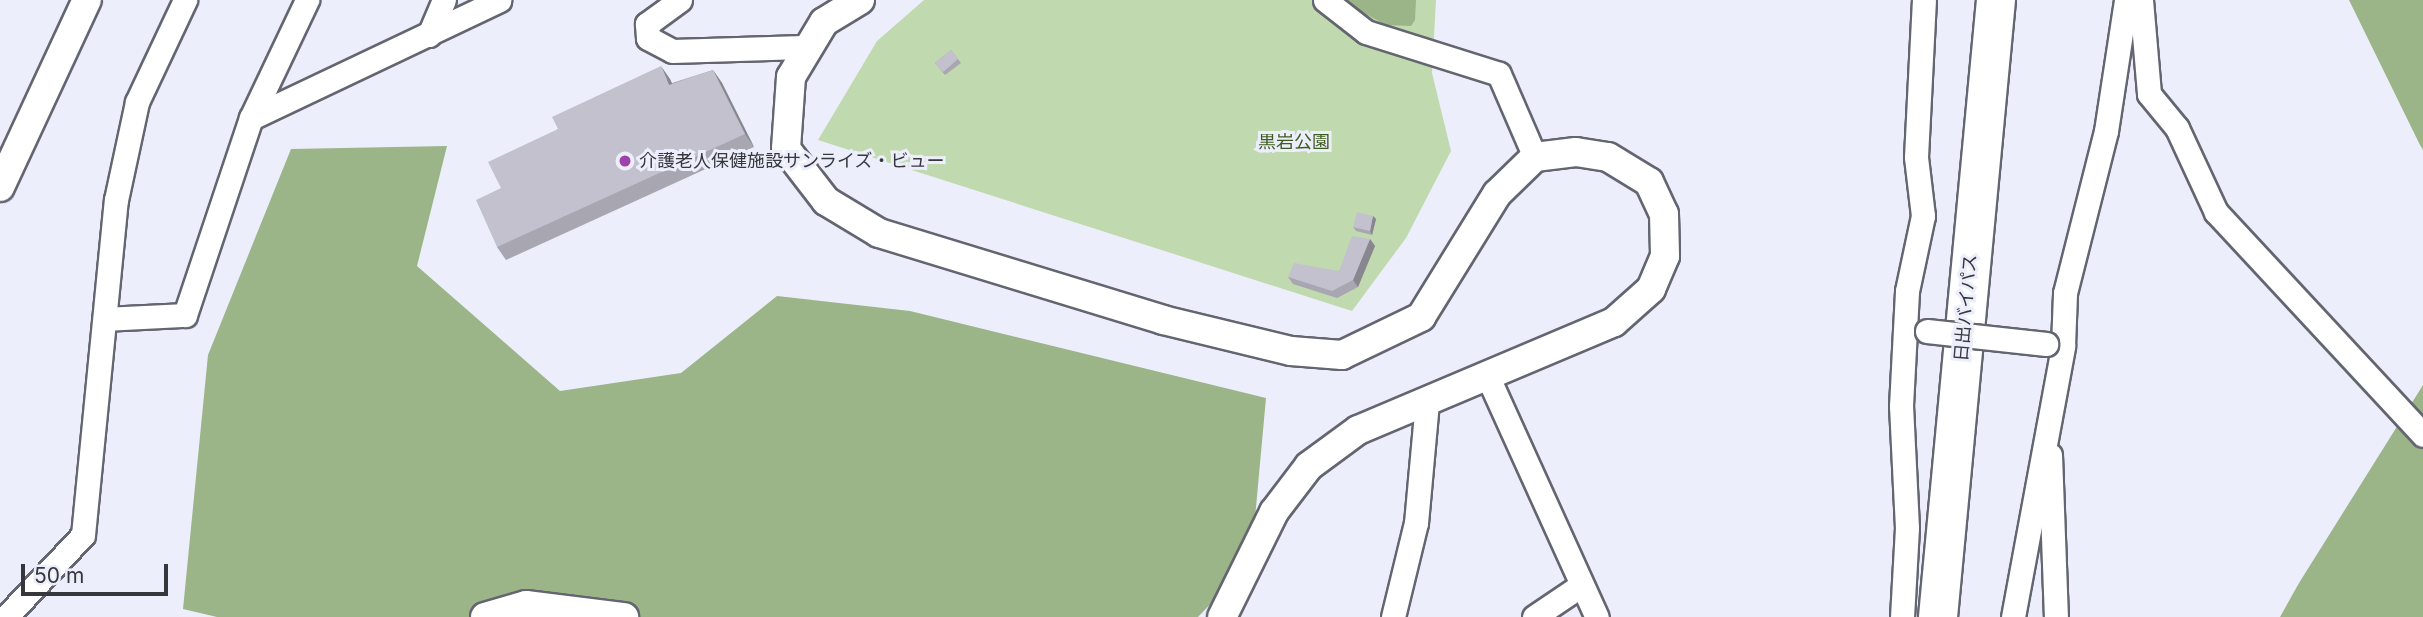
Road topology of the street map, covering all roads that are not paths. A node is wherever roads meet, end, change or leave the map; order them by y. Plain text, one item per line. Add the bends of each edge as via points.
1 (87, 0) edge
2 (185, 0) edge
3 (306, 0) edge
4 (444, 0) edge
5 (499, 0) edge
6 (680, 0) edge
7 (860, 0) edge
8 (1325, 0) edge
9 (1924, 0) edge
10 (1996, 0) edge
11 (2126, 0) edge
12 (2141, 0) edge
13 (429, 35) junction
14 (803, 47) junction
15 (251, 118) junction
16 (1535, 157) junction
17 (0, 187) edge
18 (105, 319) junction
19 (1917, 331) junction
20 (2054, 345) junction
21 (1487, 375) junction
22 (1427, 401) junction
23 (2047, 428) junction
24 (2423, 435) edge
25 (1580, 586) junction
26 (6, 617) edge
27 (485, 617) edge
28 (624, 617) edge
29 (1222, 617) edge
30 (1393, 617) edge
31 (1534, 617) edge
32 (1597, 617) edge
33 (1902, 617) edge
34 (1938, 617) edge
35 (2014, 617) edge
36 (2056, 617) edge

1 - 17 street
2 - 18 street via 137,102 116,200
3 - 15 street
4 - 13 street
5 - 13 street
6 - 14 street via 647,24 648,38 672,51
7 - 14 street via 824,22
8 - 16 street via 1366,32 1499,75
9 - 19 street via 1916,157 1923,216
10 - 34 highway, 日出バイパス
11 - 20 street via 2114,94
12 - 24 street via 2148,94 2177,128 2216,212
13 - 15 street
14 - 16 street via 790,77 786,149 826,201 879,233 1163,320 1291,351 1342,355 1421,317 1497,194
15 - 18 street via 185,315
16 - 21 street via 1576,152 1608,157 1648,182 1664,214 1665,256 1651,289 1614,322
18 - 26 street via 83,535
19 - 20 street, bridge
19 - 33 street
20 - 23 street
21 - 22 street
21 - 25 street
22 - 29 street via 1357,430 1309,466 1274,512
22 - 30 street via 1416,523
23 - 35 street
23 - 36 street
25 - 31 street
25 - 32 street
27 - 28 street via 526,605

